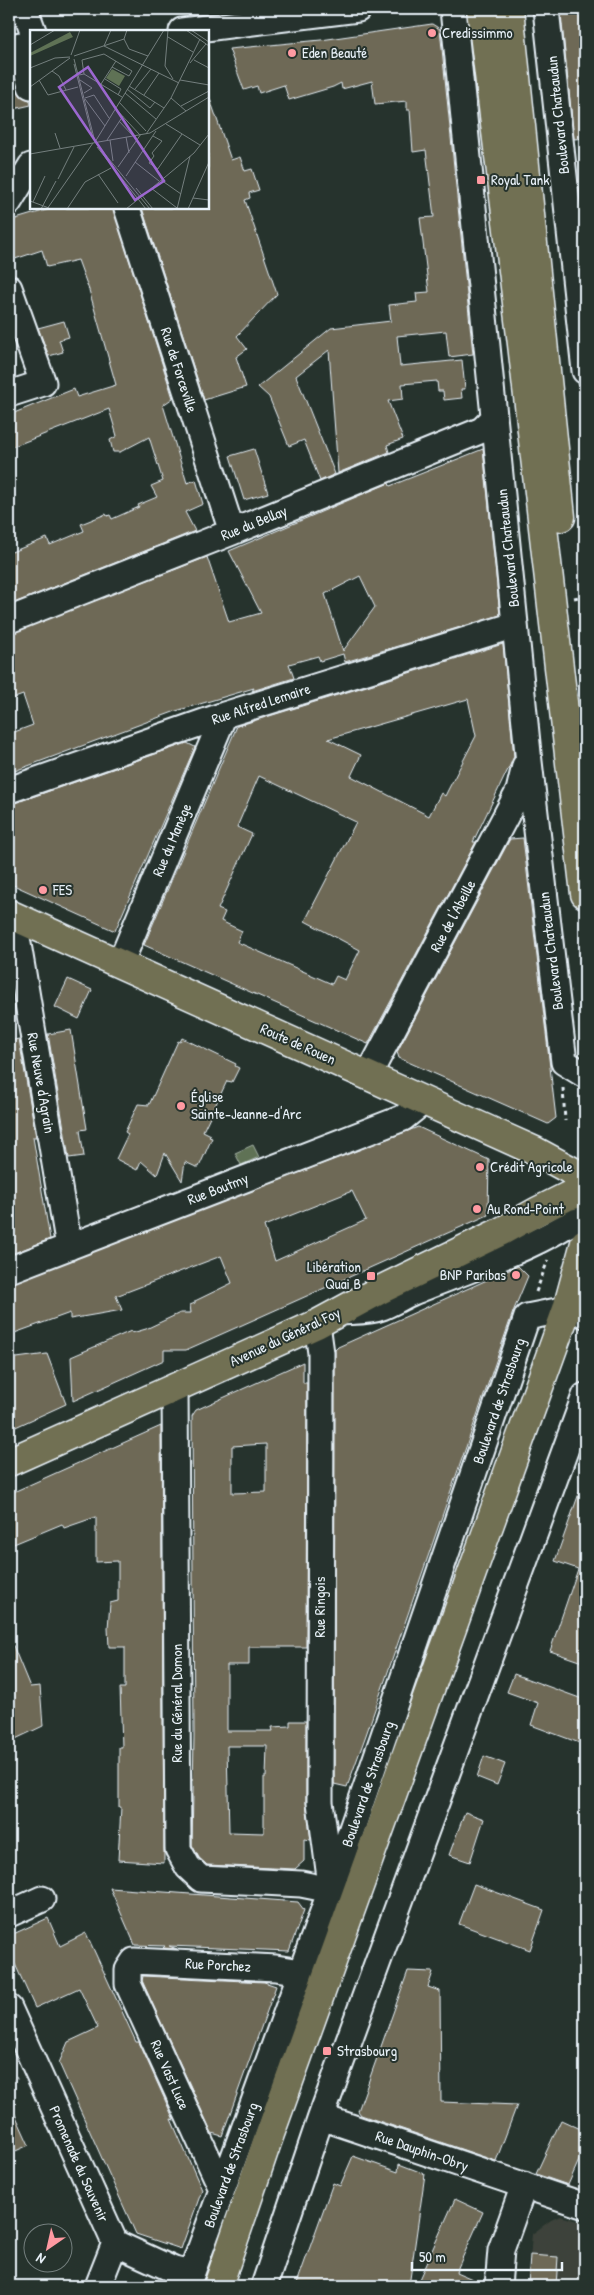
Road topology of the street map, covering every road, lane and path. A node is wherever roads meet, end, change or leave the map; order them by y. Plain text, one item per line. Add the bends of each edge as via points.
1 (25, 9) edge
2 (358, 9) edge
3 (454, 9) edge
4 (481, 9) edge
5 (509, 9) edge
6 (546, 9) edge
7 (258, 15) edge
8 (187, 30) edge
9 (23, 42) edge
10 (30, 80) edge
11 (30, 168) edge
12 (9, 202) edge
13 (127, 209) edge
14 (9, 288) edge
15 (585, 370) edge
16 (9, 394) edge
17 (494, 418) junction
18 (232, 532) junction
19 (9, 620) edge
20 (515, 625) junction
21 (224, 715) junction
22 (585, 734) edge
23 (528, 753) junction
24 (9, 790) edge
25 (585, 894) edge
26 (15, 917) edge
27 (120, 964) junction
28 (564, 1062) junction
29 (585, 1075) edge
30 (368, 1076) junction
31 (424, 1101) junction
32 (565, 1122) dead end
33 (585, 1178) edge
34 (585, 1192) edge
35 (585, 1208) edge
36 (585, 1243) edge
37 (69, 1247) junction
38 (549, 1256) dead end
39 (9, 1270) edge
40 (580, 1312) edge
41 (528, 1317) junction
42 (328, 1318) junction
43 (175, 1387) junction
44 (585, 1396) edge
45 (9, 1462) edge
46 (331, 1890) junction
47 (42, 1899) dead end
48 (9, 1914) edge
49 (134, 1961) joint
50 (300, 1972) junction
51 (9, 2008) edge
52 (321, 2117) junction
53 (524, 2185) junction
54 (222, 2189) junction
55 (585, 2206) edge
56 (115, 2243) junction
57 (189, 2280) edge
58 (98, 2286) edge
59 (218, 2286) edge
60 (233, 2286) edge
61 (264, 2286) edge
62 (498, 2286) edge

1 - 9 street
2 - 7 street
3 - 17 street, Boulevard Chateaudun
4 - 25 main road
5 - 22 main road
6 - 15 street, Boulevard Chateaudun
7 - 8 street
9 - 10 street
11 - 12 street
13 - 18 street, Rue de Forceville
14 - 16 street via 42,383
17 - 18 street, Rue du Bellay via 482,430
17 - 20 street, Boulevard Chateaudun
18 - 19 street, Rue du Bellay
20 - 21 street, Rue Alfred Lemaire
20 - 23 street, Boulevard Chateaudun
21 - 24 street, Rue Alfred Lemaire
21 - 27 street, Rue du Manège
23 - 28 street, Boulevard Chateaudun
23 - 30 street, Rue de l'Abeille via 519,791
26 - 27 main road, Route de Rouen
26 - 37 street, Rue Neuve d'Agrain
27 - 30 main road, Route de Rouen
28 - 29 street
28 - 32 path via 562,1096
30 - 31 main road, Route de Rouen
31 - 33 main road, Route de Rouen via 535,1151
31 - 37 street, Rue Boutmy via 403,1118
34 - 42 main road, Avenue du Général Foy via 568,1196
35 - 42 street via 567,1224 498,1258 412,1292 381,1308
36 - 40 main road, Boulevard de Strasbourg
37 - 39 street, Rue Boutmy
38 - 41 path
40 - 41 street
40 - 59 main road, Boulevard de Strasbourg via 266,2145
40 - 60 main road, Boulevard de Strasbourg
41 - 46 street, Boulevard de Strasbourg
42 - 43 main road, Avenue du Général Foy
42 - 46 street, Rue Ringois via 321,1353 320,1795
43 - 45 main road, Avenue du Général Foy
43 - 46 street, Rue du Général Domon via 178,1849 188,1867 201,1879 301,1884
44 - 52 street
46 - 50 street, Boulevard de Strasbourg
47 - 48 street
49 - 50 street, Rue Porchez
49 - 54 street, Rue Vast Luce via 128,1970 128,1984
50 - 54 street, Boulevard de Strasbourg
51 - 56 street, Promenade du Souvenir
52 - 53 street, Rue Dauphin-Obry
52 - 61 street
53 - 55 street, Rue Dauphin-Obry
53 - 62 street via 501,2250
54 - 57 street, Boulevard de Strasbourg
56 - 57 street
56 - 58 street

